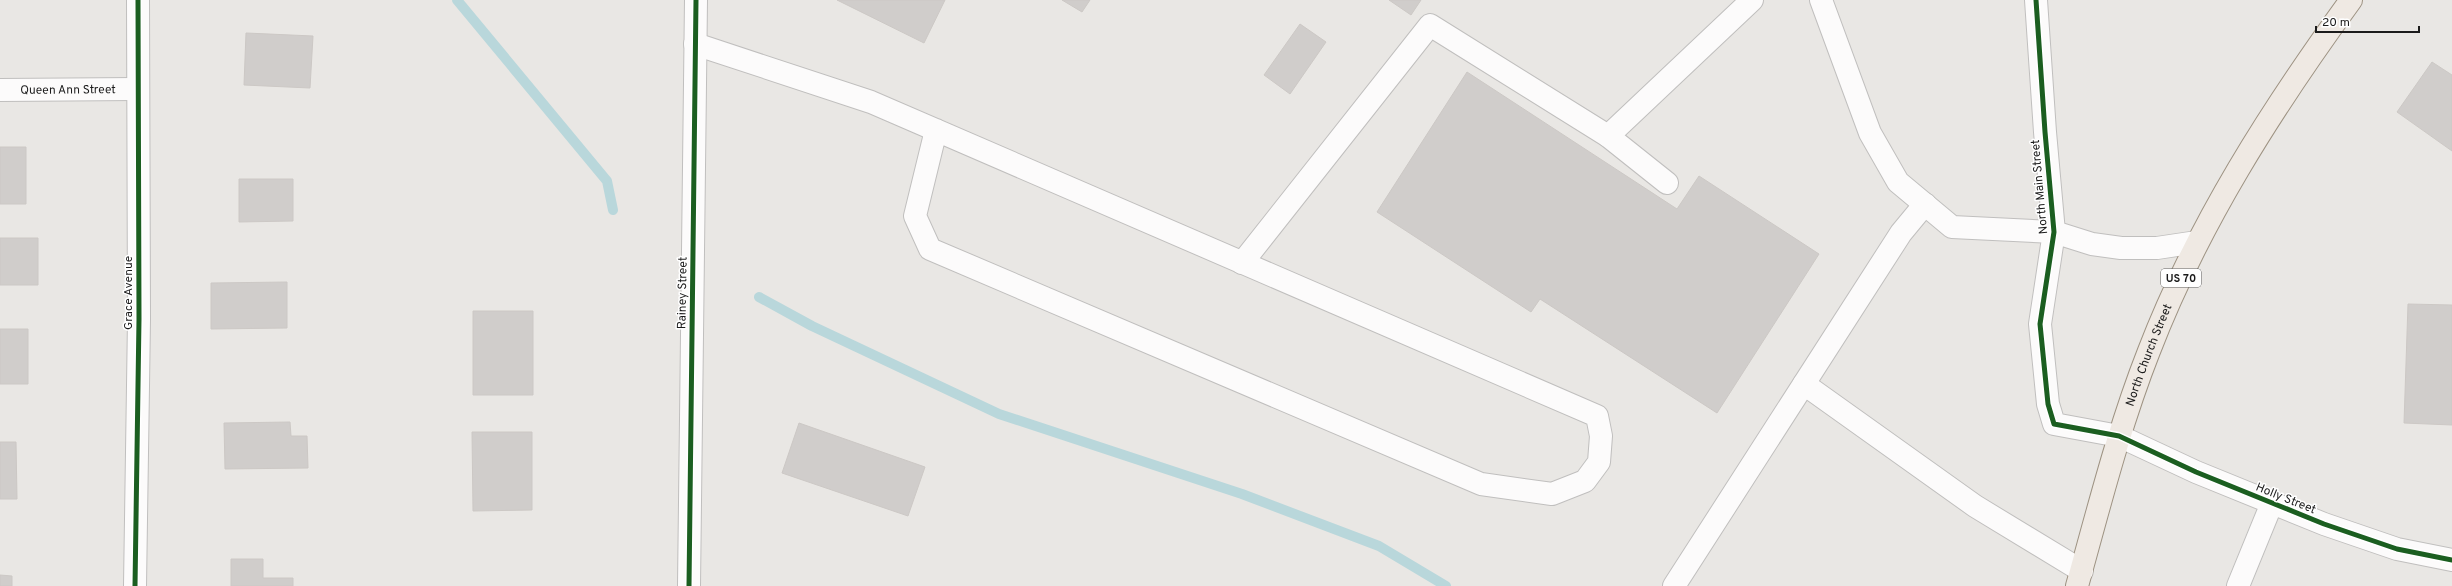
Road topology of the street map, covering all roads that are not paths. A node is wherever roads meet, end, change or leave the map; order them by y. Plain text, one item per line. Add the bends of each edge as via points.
1 (138, 0) edge
2 (696, 0) edge
3 (1752, 0) edge
4 (1821, 0) edge
5 (2036, 0) edge
6 (2351, 0) edge
7 (695, 44) junction
8 (137, 89) junction
9 (0, 90) edge
10 (936, 130) junction
11 (1608, 136) junction
12 (1667, 183) dead end
13 (1925, 204) junction
14 (2054, 232) junction
15 (2197, 242) junction
16 (1242, 263) junction
17 (1804, 384) junction
18 (2119, 436) junction
19 (2272, 503) junction
20 (2452, 560) edge
21 (2079, 578) edge
22 (135, 586) edge
23 (689, 586) edge
24 (1674, 586) edge
25 (2238, 586) edge

1 - 8 street, Grace Avenue
2 - 7 street, Rainey Street
3 - 11 street
4 - 13 street via 1870,133 1898,182
5 - 14 street, North Main Street
6 - 15 main road, North Church Street / US 70 via 2255,140
7 - 10 street via 871,102
7 - 23 street, Rainey Street
8 - 9 street, Queen Ann Street
8 - 22 street, Grace Avenue
10 - 16 street
10 - 16 street via 915,216 930,250 1481,484 1552,494 1585,481 1599,462 1601,436 1597,416
11 - 12 street
11 - 16 street via 1430,25
13 - 14 street via 1952,227
13 - 17 street via 1901,233
14 - 15 street, North Main Street via 2092,244 2121,248 2157,248
14 - 18 street, North Main Street via 2040,324 2048,404 2054,424
15 - 18 main road, North Church Street / US 70 via 2149,350
17 - 21 street
17 - 24 street
18 - 19 street, Holly Street via 2196,472
18 - 21 main road, North Church Street / US 70
19 - 20 street, Holly Street via 2397,549
19 - 25 street

